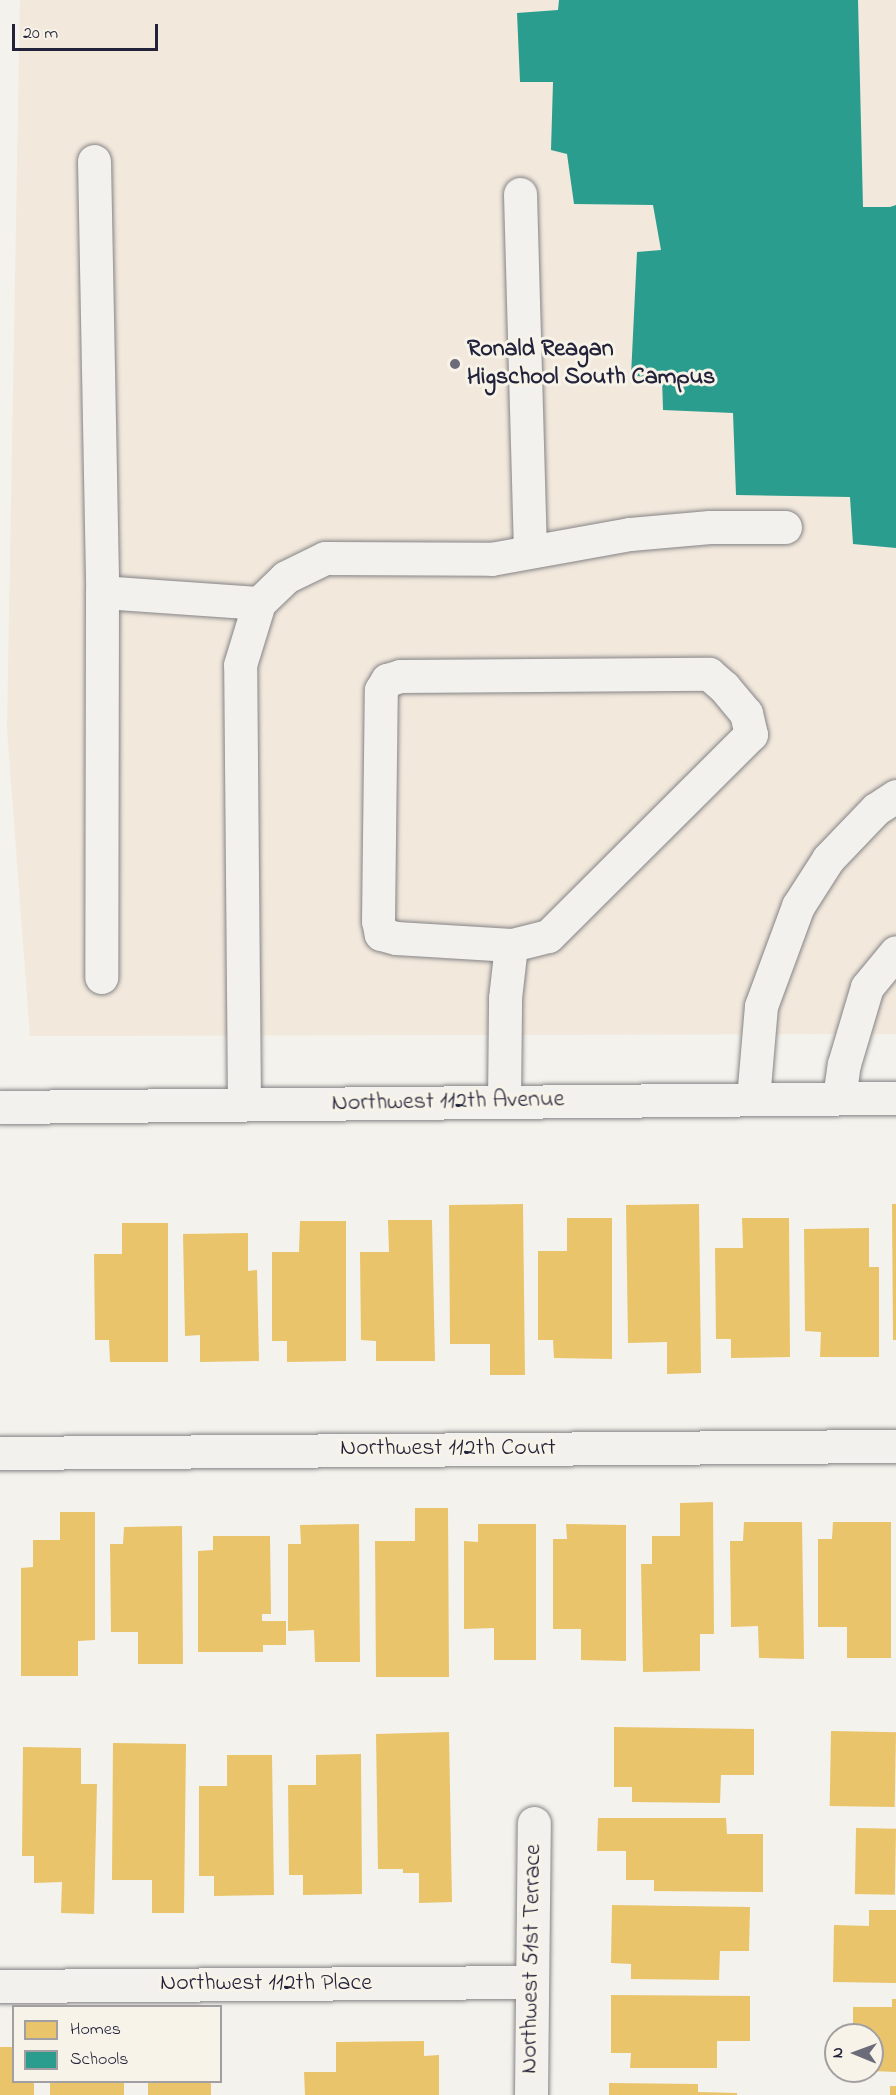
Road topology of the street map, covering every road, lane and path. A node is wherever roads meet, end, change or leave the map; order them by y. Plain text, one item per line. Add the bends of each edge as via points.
1 (94, 161) dead end
2 (520, 194) dead end
3 (785, 527) dead end
4 (530, 550) junction
5 (102, 592) junction
6 (259, 603) junction
7 (896, 796) edge
8 (511, 945) junction
9 (896, 952) edge
10 (101, 977) dead end
11 (839, 1098) junction
12 (896, 1098) edge
13 (753, 1099) junction
14 (504, 1102) junction
15 (244, 1104) junction
16 (0, 1107) edge
17 (896, 1446) edge
18 (0, 1453) edge
19 (534, 1823) dead end
20 (532, 1982) junction
21 (0, 1986) edge
22 (531, 2095) edge

1 - 5 street
2 - 4 street
3 - 4 street via 630,534
4 - 6 street via 490,559 325,558 286,577
5 - 6 street
5 - 10 street
6 - 15 street via 240,665
7 - 13 street via 876,809 828,859 798,906 761,1006
8 - 8 street via 548,936 751,734 746,713 709,674 400,676 387,680 381,690 379,709 381,934
8 - 14 street via 505,998
9 - 11 street via 867,987 844,1064
11 - 12 street, Northwest 112th Avenue
11 - 13 street, Northwest 112th Avenue
13 - 14 street, Northwest 112th Avenue
14 - 15 street, Northwest 112th Avenue
15 - 16 street, Northwest 112th Avenue
17 - 18 street, Northwest 112th Court
19 - 20 street, Northwest 51st Terrace
20 - 21 street, Northwest 112th Place
20 - 22 street, Northwest 51st Terrace

